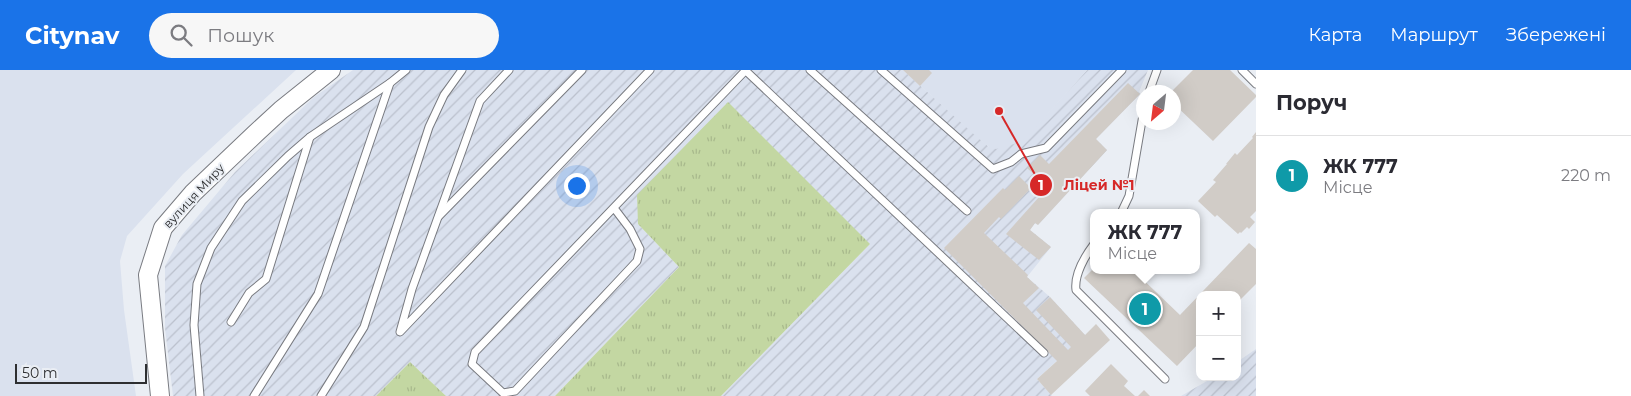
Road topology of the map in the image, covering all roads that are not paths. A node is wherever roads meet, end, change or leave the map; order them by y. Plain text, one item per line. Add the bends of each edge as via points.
1 (331, 70) edge
2 (406, 70) edge
3 (462, 70) edge
4 (509, 70) edge
5 (582, 70) edge
6 (650, 70) edge
7 (746, 70) edge
8 (810, 70) edge
9 (881, 70) edge
10 (1122, 70) edge
11 (1157, 70) edge
12 (1242, 70) edge
13 (390, 83) junction
14 (1256, 84) edge
15 (1152, 85) edge
16 (1140, 130) edge
17 (310, 137) junction
18 (614, 208) junction
19 (1123, 209) edge
20 (967, 211) dead end
21 (437, 219) junction
22 (1090, 250) edge
23 (231, 322) dead end
24 (1044, 354) dead end
25 (1165, 379) dead end
26 (160, 396) edge
27 (200, 396) edge
28 (254, 396) edge
29 (321, 396) edge

1 - 26 street, вулиця Миру via 255,134 193,193 163,228 148,275
2 - 13 lane
3 - 29 lane via 444,95 429,127 364,327
4 - 21 lane via 480,101
5 - 21 lane
6 - 21 lane via 400,332
7 - 18 lane
7 - 24 lane
8 - 20 lane
9 - 10 lane via 993,169 1021,154 1046,148
11 - 15 lane
12 - 14 lane
13 - 17 lane
13 - 28 lane via 318,294
16 - 19 lane via 1129,196
17 - 23 lane via 266,279 249,293
17 - 27 lane via 242,201 211,248 197,284 195,309
18 - 18 lane via 475,352 472,364 503,393 515,391 637,260 640,249
22 - 25 lane via 1075,282 1076,290

